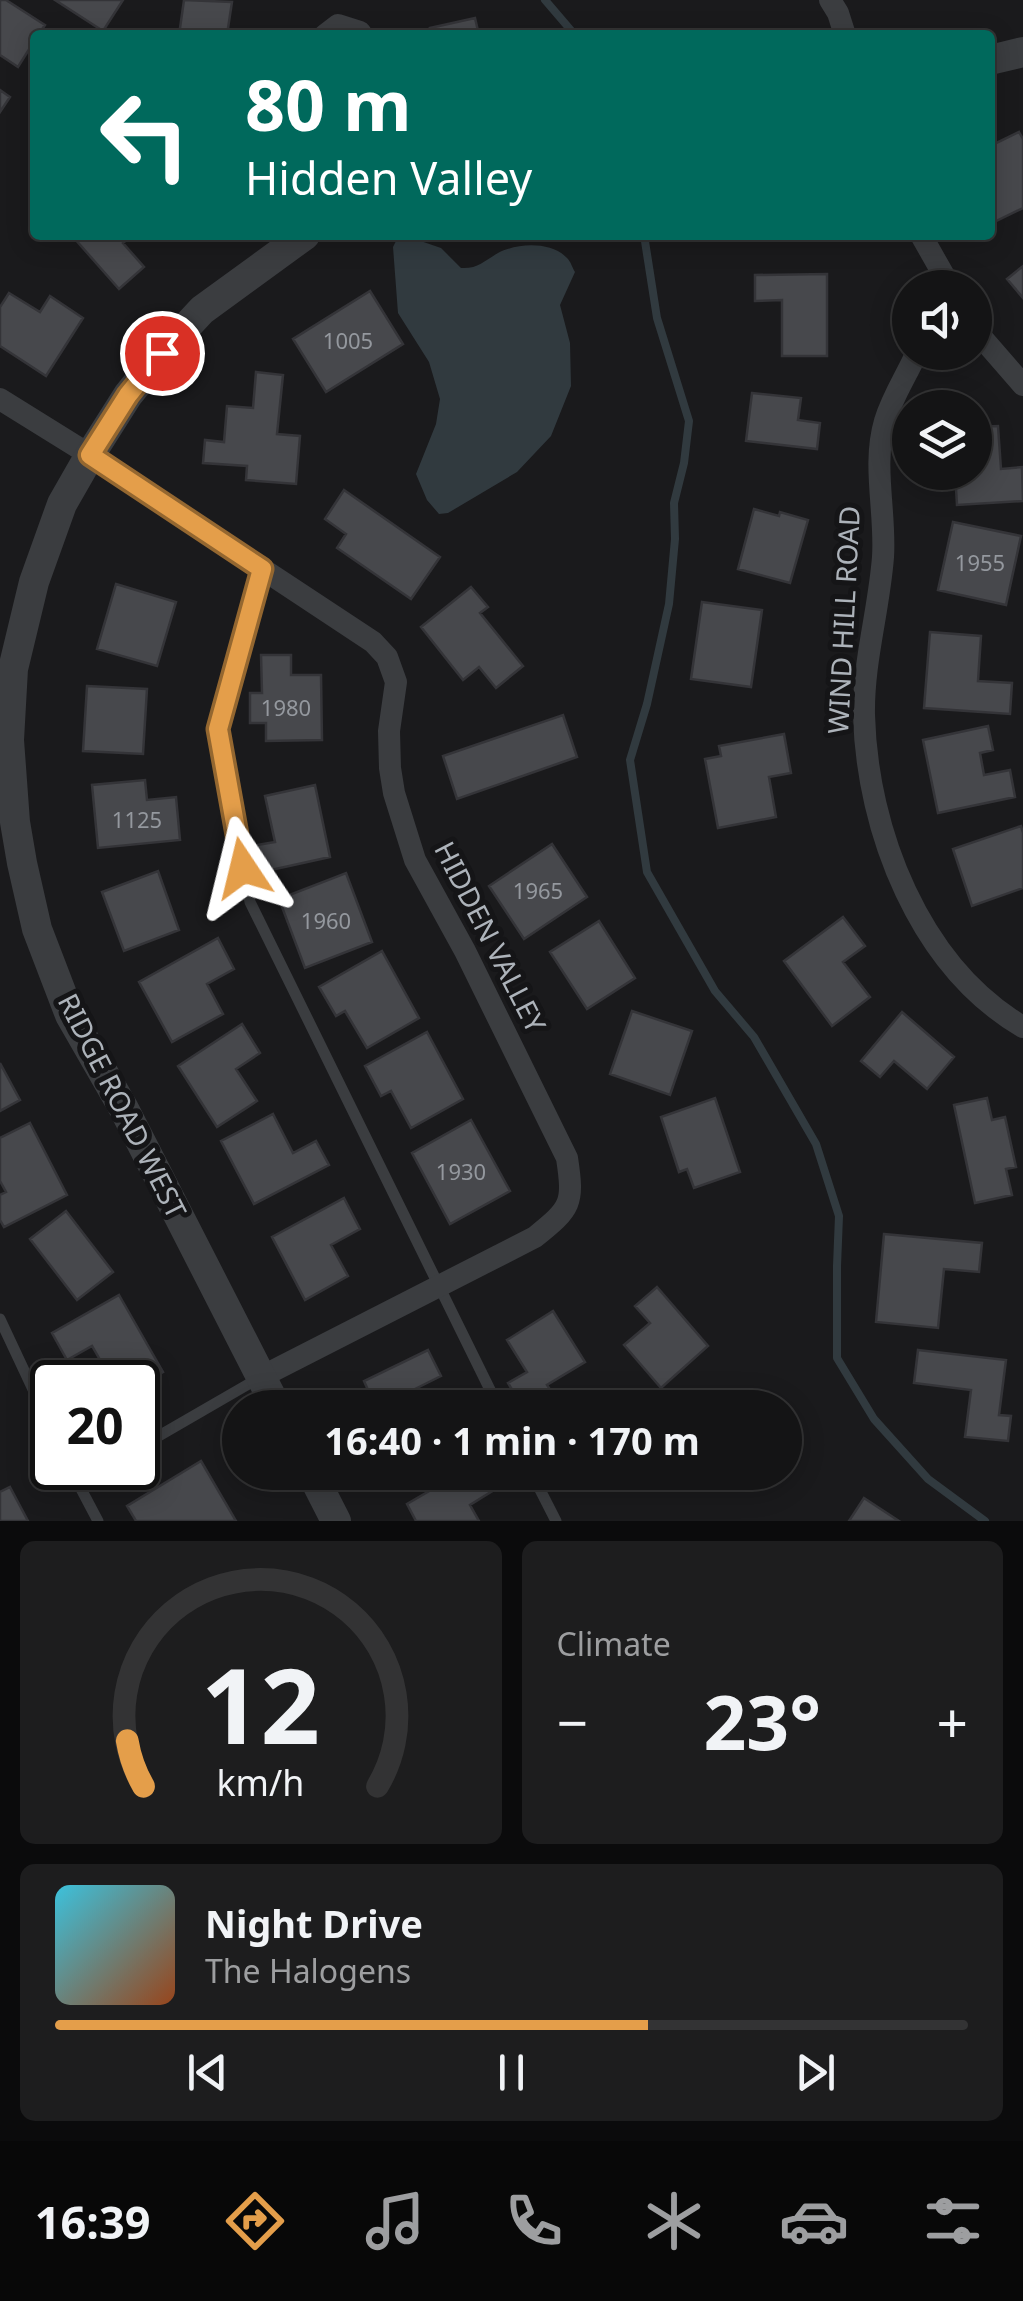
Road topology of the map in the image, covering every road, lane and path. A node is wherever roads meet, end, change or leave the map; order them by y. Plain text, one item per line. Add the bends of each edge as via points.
1 (830, 0) edge
2 (331, 30) edge
3 (354, 30) edge
4 (843, 30) edge
5 (1023, 52) edge
6 (995, 59) edge
7 (298, 240) edge
8 (923, 240) edge
9 (940, 270) edge
10 (992, 348) edge
11 (907, 370) edge
12 (1023, 386) edge
13 (0, 399) edge
14 (90, 455) junction
15 (262, 569) junction
16 (1023, 1026) edge
17 (438, 1287) junction
18 (0, 1319) edge
19 (261, 1377) junction
20 (30, 1383) edge
21 (268, 1390) edge
22 (490, 1390) edge
23 (160, 1435) edge
24 (81, 1490) edge
25 (320, 1490) edge
26 (540, 1490) edge
27 (98, 1521) edge
28 (336, 1521) edge
29 (556, 1521) edge

1 - 4 street
2 - 3 street
5 - 6 street
7 - 14 street, RIDGE ROAD WEST via 202,310 128,395
8 - 9 street
10 - 12 street
11 - 16 street, WIND HILL ROAD via 884,424 880,462 883,555 864,716 873,799 905,892 947,960
13 - 14 street, HIDDEN VALLEY
14 - 15 street, HIDDEN VALLEY
14 - 19 street, RIDGE ROAD WEST via 62,504 13,669 14,822 37,929 70,1016
15 - 17 lane via 218,729 250,902
15 - 17 street, HIDDEN VALLEY via 388,657 396,682 390,768 415,860 567,1158 572,1190 555,1220
17 - 19 street, HIDDEN VALLEY
17 - 22 lane
18 - 20 lane
19 - 21 street, RIDGE ROAD WEST
19 - 23 lane, HIDDEN VALLEY
24 - 27 lane
25 - 28 street
26 - 29 lane

